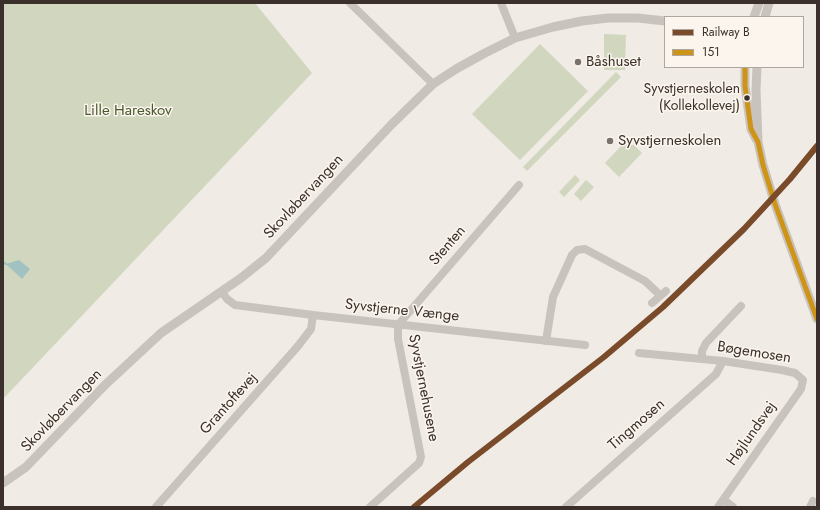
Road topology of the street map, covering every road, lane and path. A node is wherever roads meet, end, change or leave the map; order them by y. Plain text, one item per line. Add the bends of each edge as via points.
1 (350, 3) edge
2 (501, 3) edge
3 (759, 3) edge
4 (769, 3) edge
5 (754, 16) edge
6 (765, 16) edge
7 (664, 21) edge
8 (515, 38) junction
9 (745, 68) edge
10 (757, 68) edge
11 (433, 84) junction
12 (758, 142) junction
13 (519, 185) dead end
14 (222, 292) junction
15 (652, 303) dead end
16 (741, 306) dead end
17 (313, 315) junction
18 (817, 319) edge
19 (398, 325) junction
20 (546, 341) junction
21 (585, 344) dead end
22 (639, 353) dead end
23 (702, 359) junction
24 (723, 361) junction
25 (800, 377) joint
26 (3, 483) edge
27 (724, 500) junction
28 (156, 507) edge
29 (370, 507) edge
30 (566, 507) edge
31 (718, 507) edge
32 (733, 507) edge

1 - 11 street
2 - 8 street
3 - 5 street
4 - 6 street
7 - 8 street, Skovløbervangen via 638,18 588,20
8 - 11 street, Skovløbervangen via 484,53
9 - 12 street via 751,130
10 - 12 street
11 - 14 street, Skovløbervangen via 266,258
12 - 18 street via 776,204
13 - 19 street, Stenten
14 - 17 street, Syvstjerne Vænge via 236,305
14 - 26 street, Skovløbervangen via 161,333 105,385 26,467
15 - 20 street via 663,293 585,249 577,250 572,255 553,297
16 - 23 street, Bøgemosen via 706,343
17 - 19 street, Syvstjerne Vænge
17 - 28 street, Grantoftevej via 311,329 298,346
19 - 20 street, Syvstjerne Vænge
19 - 29 street, Syvstjernehusene via 398,339 421,457 419,463
20 - 21 street, Syvstjerne Vænge
22 - 23 street, Bøgemosen
23 - 24 street, Bøgemosen
24 - 25 street, Bøgemosen via 782,370
24 - 30 street, Tingmosen via 716,374
25 - 27 street, Højlundsvej via 803,380 801,389
27 - 31 street, Højlundsvej
27 - 32 street

